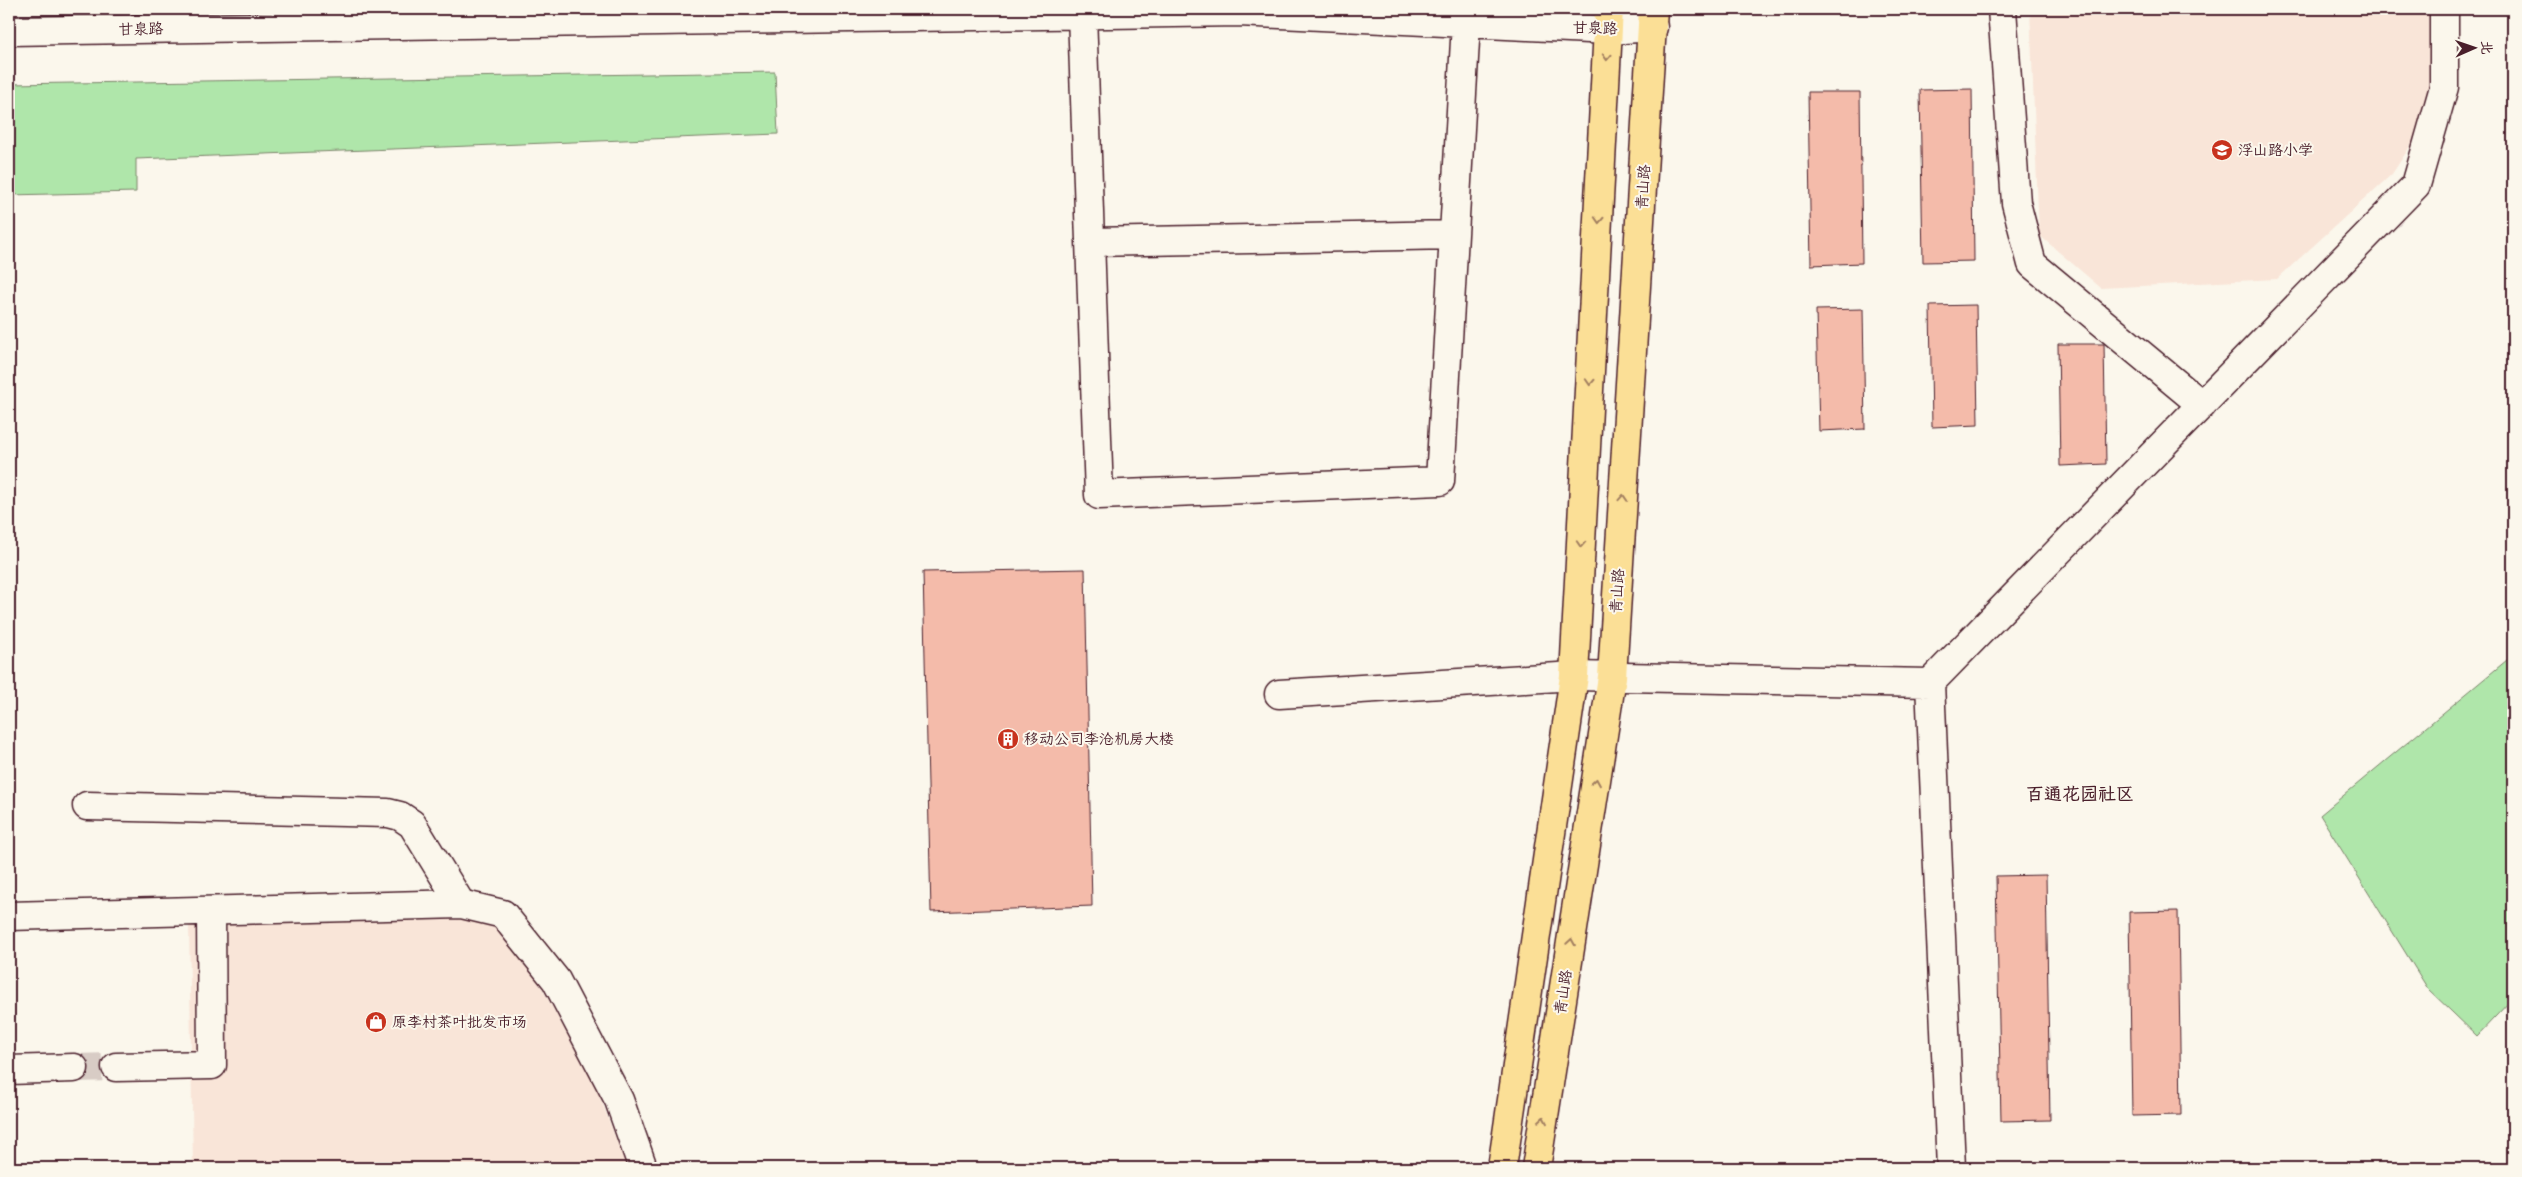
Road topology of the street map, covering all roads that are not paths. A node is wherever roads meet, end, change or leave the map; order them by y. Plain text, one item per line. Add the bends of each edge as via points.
1 (2002, 9) edge
2 (2444, 9) edge
3 (1260, 11) edge
4 (1082, 14) junction
5 (1653, 18) edge
6 (1609, 19) edge
7 (1466, 23) junction
8 (9, 31) edge
9 (1454, 235) junction
10 (1090, 242) junction
11 (2202, 405) junction
12 (1574, 676) junction
13 (1612, 677) junction
14 (1930, 683) junction
15 (1279, 694) dead end
16 (87, 806) dead end
17 (461, 904) junction
18 (211, 911) junction
19 (9, 916) edge
20 (116, 1067) tunnel mouth
21 (74, 1068) tunnel mouth
22 (9, 1070) edge
23 (643, 1168) edge
24 (1502, 1168) edge
25 (1536, 1168) edge
26 (1951, 1168) edge

1 - 11 street via 2016,203 2032,264
2 - 11 street via 2444,87 2416,185
3 - 4 street, 甘泉路
3 - 7 street, 甘泉路
4 - 8 street, 甘泉路
4 - 10 street
5 - 6 street, 甘泉路
13 -> 5 main road, 青山路
6 - 7 street, 甘泉路
6 -> 12 main road
7 - 9 street
9 - 10 street
9 - 10 street via 1440,481 1098,496
11 - 14 street
12 - 13 street
12 - 15 street
12 - 24 main road
13 - 14 street
25 -> 13 main road, 青山路
14 - 26 street
16 - 17 street via 388,813 400,816 412,824
17 - 18 street
17 - 23 street via 502,914 556,980 619,1100
18 - 19 street
18 - 20 street via 212,1065
21 - 22 street

